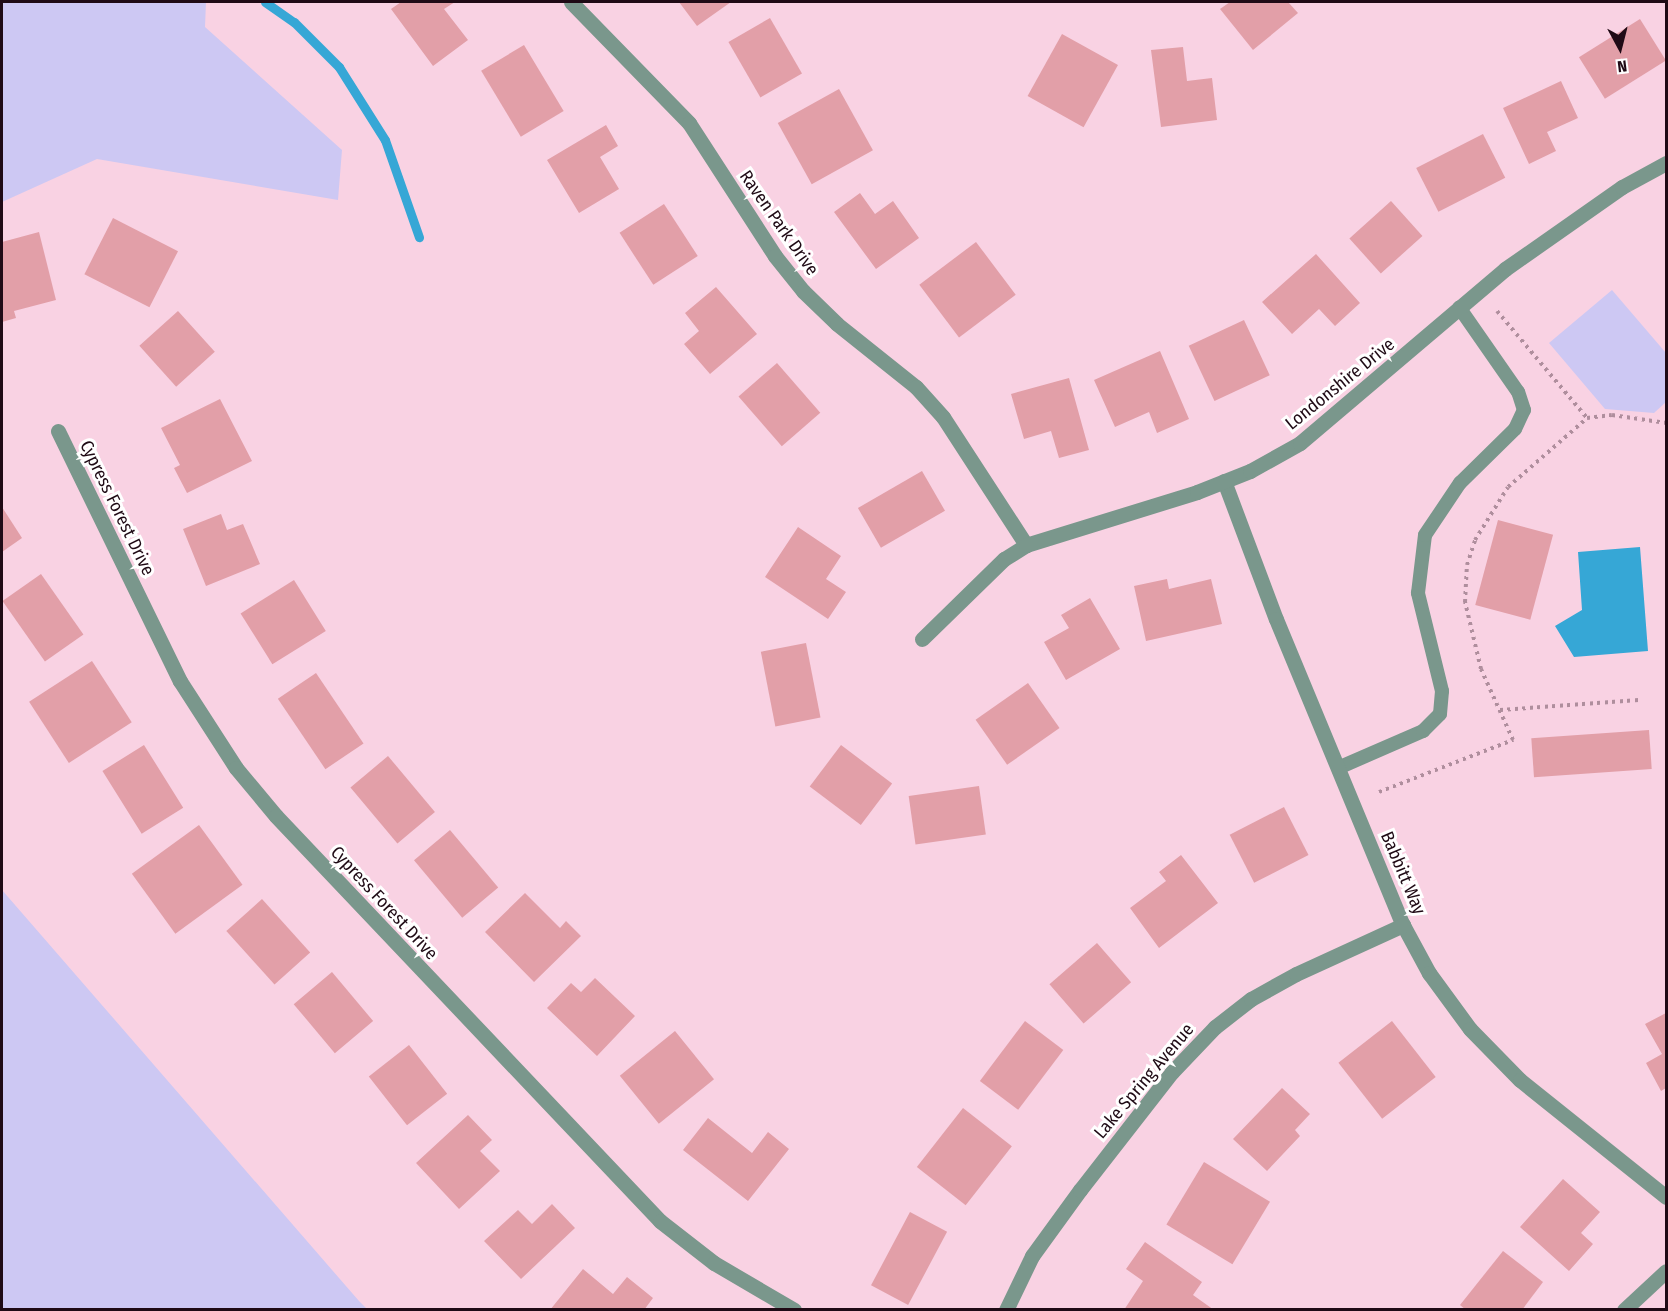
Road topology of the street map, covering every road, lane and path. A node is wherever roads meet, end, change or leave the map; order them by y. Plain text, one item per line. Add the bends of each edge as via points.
1 (571, 2) edge
2 (1666, 163) edge
3 (1459, 307) junction
4 (1497, 311) dead end
5 (1587, 418) junction
6 (1666, 423) edge
7 (58, 431) dead end
8 (1224, 481) junction
9 (1026, 545) junction
10 (922, 639) dead end
11 (1639, 700) dead end
12 (1500, 710) junction
13 (1338, 768) junction
14 (1379, 792) dead end
15 (1403, 925) junction
16 (1666, 1197) edge
17 (1666, 1270) edge
18 (794, 1310) edge
19 (1006, 1310) edge
20 (1624, 1310) edge

1 - 9 street, Raven Park Drive via 689,123 774,256 803,291 879,360 916,387 943,417
2 - 3 street, Londonshire Drive via 1556,231
3 - 8 street, Londonshire Drive via 1300,443
3 - 13 lane via 1518,392 1524,410 1515,429 1460,483 1425,535 1418,593 1442,691 1440,714 1423,731
4 - 5 path
5 - 6 path via 1612,416
5 - 12 path via 1508,487 1487,516 1470,557 1465,602 1469,630
7 - 18 street, Cypress Forest Drive via 180,681 236,768 269,808 660,1221 714,1263
8 - 9 street, Londonshire Drive
8 - 13 street, Babbitt Way
9 - 10 street, Londonshire Drive via 1004,559
11 - 12 path
12 - 14 path via 1513,740
13 - 15 street, Babbitt Way
15 - 16 street, Babbitt Way via 1429,973 1492,1053
15 - 19 street, Lake Spring Avenue via 1296,974 1251,999 1215,1028 1172,1071 1080,1190 1032,1257
17 - 20 street

